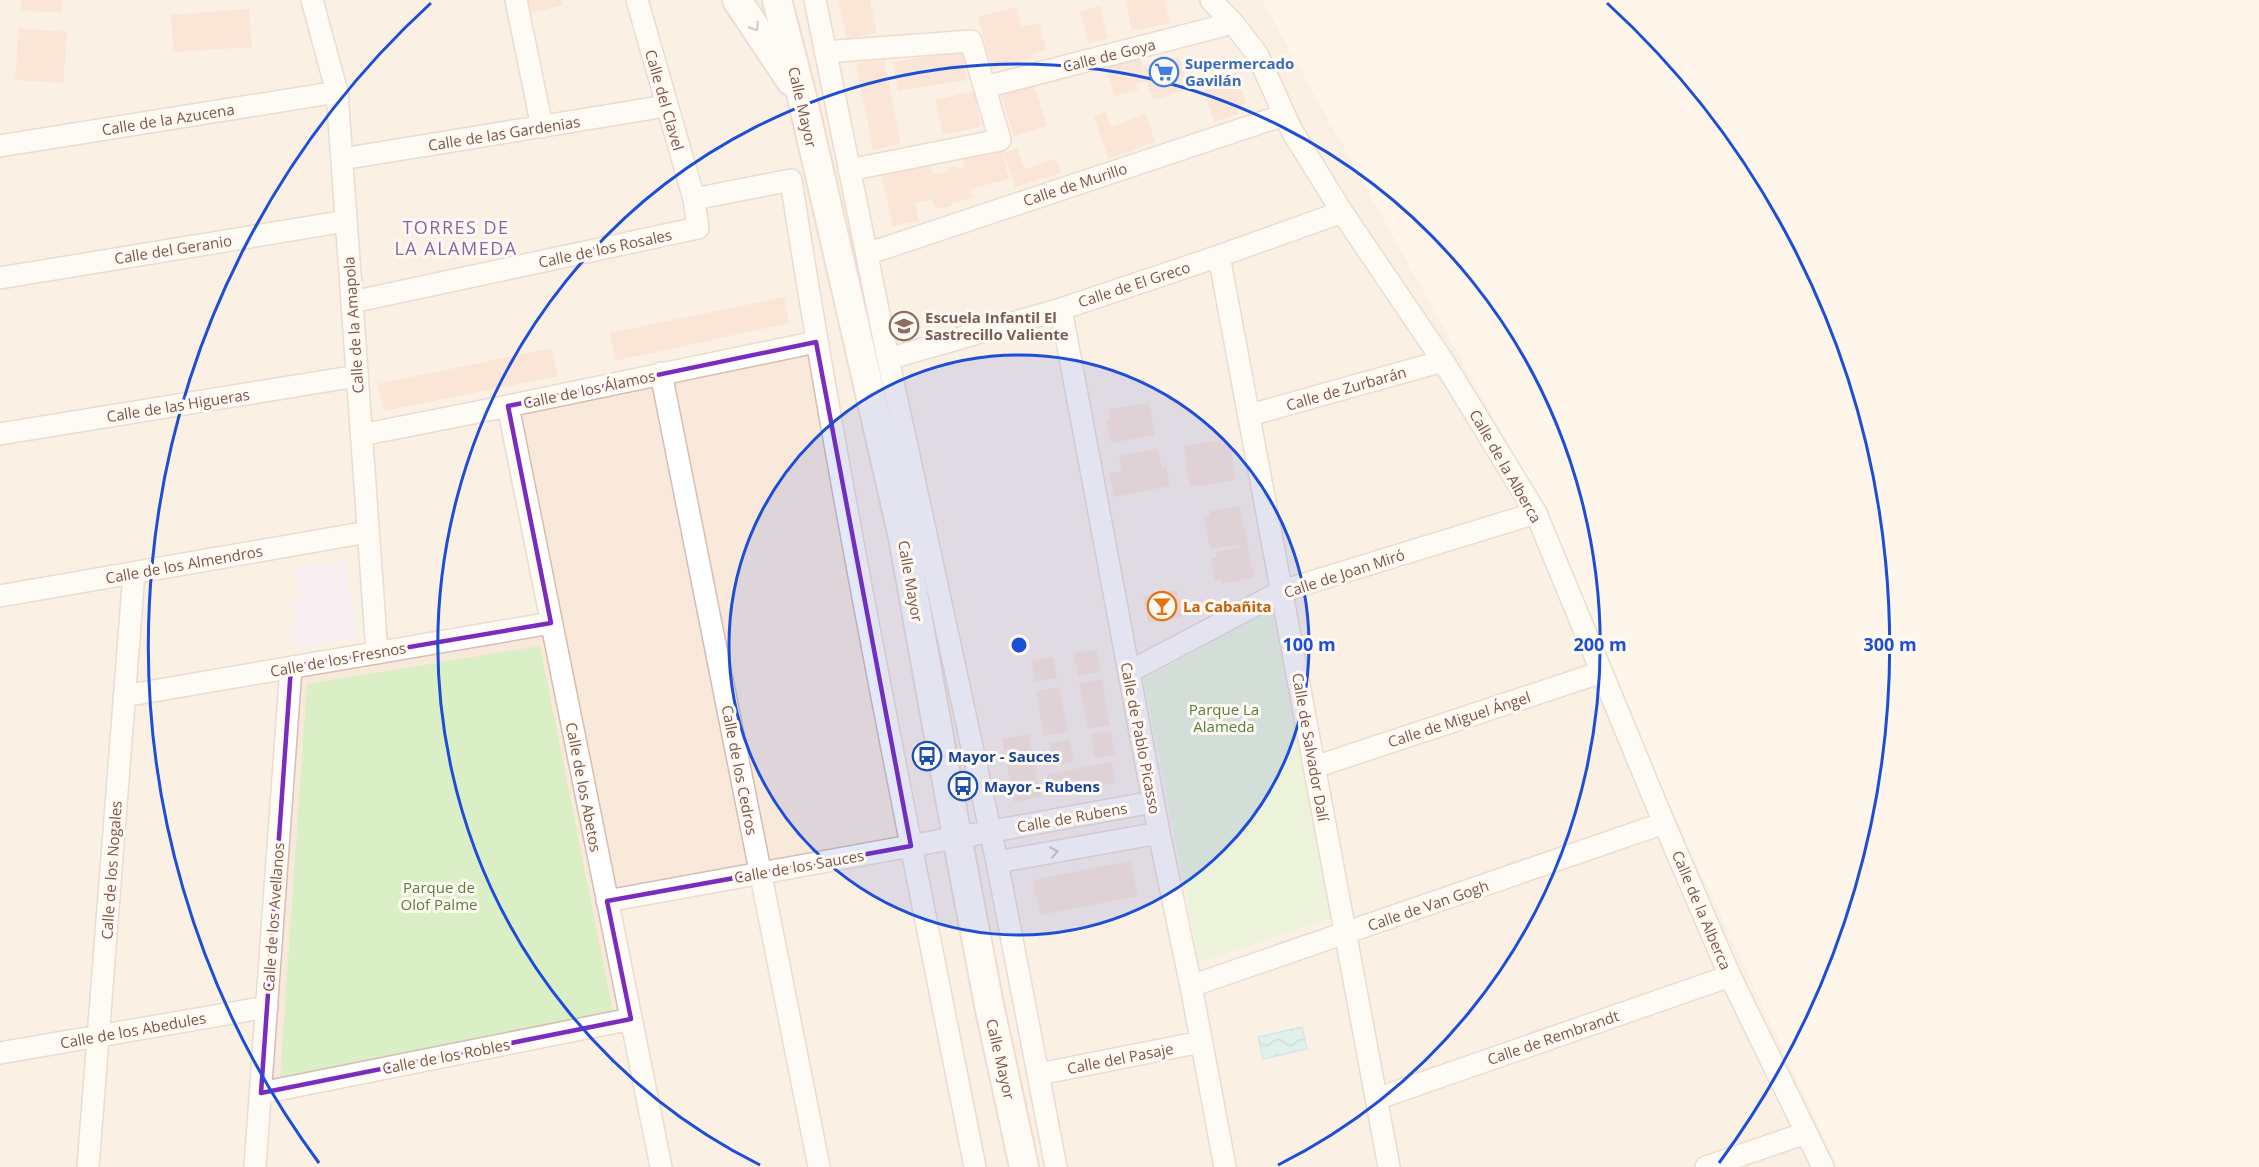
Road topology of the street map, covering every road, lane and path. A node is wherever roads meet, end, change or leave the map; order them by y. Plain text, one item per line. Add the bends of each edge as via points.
1 (312, 0) edge
2 (516, 0) edge
3 (637, 0) edge
4 (737, 0) edge
5 (777, 0) edge
6 (815, 0) edge
7 (1211, 0) edge
8 (1233, 23) junction
9 (825, 52) junction
10 (985, 87) junction
11 (337, 92) junction
12 (802, 97) junction
13 (666, 106) junction
14 (1284, 115) junction
15 (542, 127) junction
16 (0, 146) edge
17 (342, 159) junction
18 (849, 170) junction
19 (694, 199) junction
20 (1342, 212) junction
21 (346, 221) junction
22 (867, 254) junction
23 (1219, 256) junction
24 (0, 278) edge
25 (352, 302) junction
26 (1061, 309) junction
27 (816, 342) junction
28 (888, 359) junction
29 (1443, 360) junction
30 (661, 374) junction
31 (357, 376) junction
32 (508, 406) junction
33 (1250, 415) junction
34 (0, 434) edge
35 (361, 435) junction
36 (1536, 513) junction
37 (368, 532) junction
38 (134, 573) junction
39 (1282, 591) junction
40 (0, 596) edge
41 (551, 623) junction
42 (377, 653) junction
43 (291, 667) junction
44 (1129, 672) junction
45 (1602, 672) junction
46 (124, 696) junction
47 (1315, 767) junction
48 (1153, 802) junction
49 (1664, 823) junction
50 (990, 831) junction
51 (1159, 833) junction
52 (957, 837) junction
53 (911, 846) junction
54 (997, 862) junction
55 (760, 873) junction
56 (607, 901) junction
57 (1346, 933) junction
58 (1730, 976) junction
59 (1191, 986) junction
60 (267, 1007) junction
61 (631, 1019) junction
62 (98, 1037) junction
63 (1201, 1041) junction
64 (0, 1053) edge
65 (1039, 1074) junction
66 (261, 1093) junction
67 (1376, 1099) junction
68 (1806, 1133) junction
69 (88, 1167) edge
70 (255, 1167) edge
71 (661, 1167) edge
72 (819, 1167) edge
73 (975, 1167) edge
74 (1024, 1167) edge
75 (1056, 1167) edge
76 (1225, 1167) edge
77 (1389, 1167) edge
78 (1706, 1167) edge
79 (1823, 1167) edge

1 - 11 street, Calle de la Amapola
2 - 15 street
3 - 13 street, Calle del Clavel
4 -> 12 street
5 - 12 street, Calle Mayor
6 - 9 street, Calle Mayor
7 - 8 street, Calle de la Alberca
8 - 10 street, Calle de Goya
8 - 14 street, Calle de la Alberca via 1257,54
9 - 10 street via 971,41
9 - 18 street, Calle Mayor
10 - 18 street via 1000,140
11 - 16 street, Calle de la Azucena
11 - 17 street, Calle de la Amapola
12 - 52 street, Calle Mayor via 903,537
13 - 15 street, Calle de las Gardenias
13 - 19 street, Calle del Clavel
14 - 20 street, Calle de la Alberca
14 - 22 street, Calle de Murillo
15 - 17 street, Calle de las Gardenias
17 - 21 street, Calle de la Amapola
18 - 22 street, Calle Mayor
19 - 25 street, Calle de los Rosales via 698,228
19 - 27 street via 790,180
20 - 23 street, Calle de El Greco
20 - 29 street, Calle de la Alberca
21 - 24 street, Calle del Geranio
21 - 25 street, Calle de la Amapola
22 - 28 street, Calle Mayor
23 - 26 street, Calle de El Greco
23 - 33 street, Calle de Salvador Dalí
25 - 31 street, Calle de la Amapola
26 - 28 street, Calle de El Greco
26 - 44 street, Calle de Pablo Picasso
27 - 30 street, Calle de los Álamos
27 - 53 street
28 - 50 street, Calle Mayor
29 - 33 street, Calle de Zurbarán
29 - 36 street, Calle de la Alberca
30 - 32 street, Calle de los Álamos
30 - 55 street, Calle de los Cedros
31 - 34 street, Calle de las Higueras
31 - 35 street, Calle de la Amapola
32 - 35 street, Calle de los Álamos
32 - 41 street, Calle de los Abetos
33 - 39 street, Calle de Salvador Dalí
35 - 37 street, Calle de la Amapola
36 - 39 street, Calle de Joan Miró
36 - 45 street, Calle de la Alberca
37 - 38 street, Calle de los Almendros
37 - 42 street, Calle de la Amapola
38 - 40 street, Calle de los Almendros
38 - 46 street, Calle de los Nogales
39 - 44 street, Calle de Joan Miró
39 - 47 street, Calle de Salvador Dalí
41 - 42 street, Calle de los Fresnos
41 - 56 street, Calle de los Abetos
42 - 43 street, Calle de los Fresnos
43 - 46 street, Calle de los Fresnos
43 - 60 street, Calle de los Avellanos
44 - 48 street, Calle de Pablo Picasso
45 - 47 street, Calle de Miguel Ángel
45 - 49 street, Calle de la Alberca
46 - 62 street, Calle de los Nogales
47 - 57 street, Calle de Salvador Dalí
48 - 50 street, Calle de Rubens
48 - 51 street, Calle de Pablo Picasso
49 - 57 street, Calle de Van Gogh
49 - 58 street, Calle de la Alberca
50 - 52 street, Calle de los Sauces
50 - 54 street, Calle Mayor
54 -> 51 street, Calle de Rubens
51 - 59 street, Calle de Pablo Picasso
52 - 53 street, Calle de los Sauces
52 - 74 street, Calle Mayor
53 - 55 street, Calle de los Sauces
53 - 73 street
54 - 65 street, Calle Mayor
55 - 56 street, Calle de los Sauces
55 - 72 street, Calle de los Cedros
56 - 61 street, Calle de los Abetos
57 - 59 street, Calle de Van Gogh
57 - 67 street, Calle de Salvador Dalí
58 - 67 street, Calle de Rembrandt
58 - 68 street, Calle de la Alberca
59 - 63 street, Calle de Pablo Picasso
60 - 62 street, Calle de los Abedules
60 - 66 street, Calle de los Avellanos
61 - 66 street, Calle de los Robles
61 - 71 street, Calle de los Abetos
62 - 64 street, Calle de los Abedules
62 - 69 street, Calle de los Nogales
63 - 65 street, Calle del Pasaje
63 - 76 street, Calle de Pablo Picasso
65 - 75 street, Calle Mayor
66 - 70 street, Calle de los Avellanos
67 - 77 street, Calle de Salvador Dalí
68 - 78 street
68 - 79 street, Calle de la Alberca

